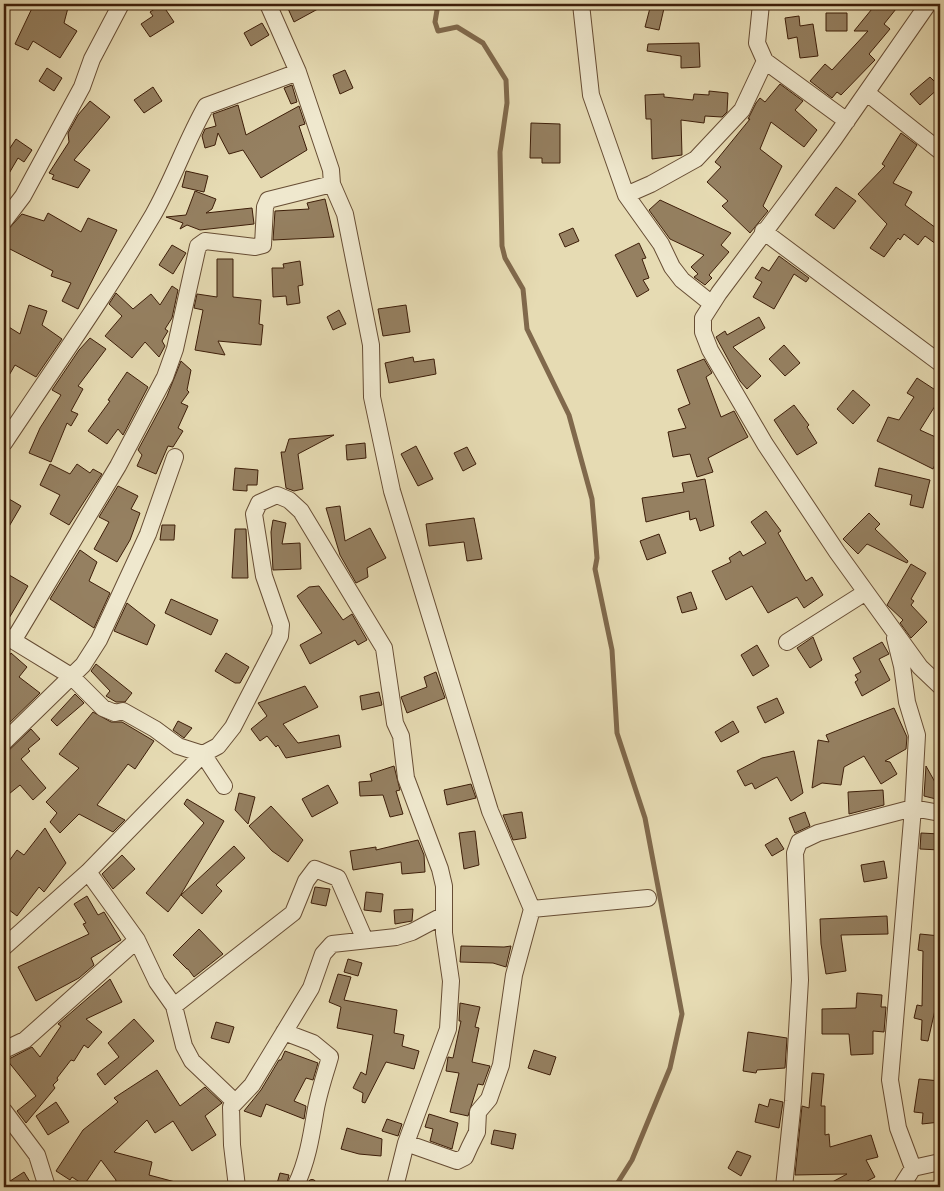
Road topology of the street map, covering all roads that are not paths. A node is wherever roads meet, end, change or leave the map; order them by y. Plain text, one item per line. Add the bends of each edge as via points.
1 (121, 4) edge
2 (268, 4) edge
3 (581, 4) edge
4 (761, 4) edge
5 (928, 4) edge
6 (765, 61) junction
7 (298, 72) junction
8 (867, 93) junction
9 (847, 121) junction
10 (940, 151) edge
11 (332, 184) junction
12 (626, 195) junction
13 (4, 222) edge
14 (764, 231) junction
15 (712, 304) junction
16 (940, 363) edge
17 (4, 443) edge
18 (175, 456) dead end
19 (866, 592) junction
20 (892, 629) junction
21 (8, 638) edge
22 (787, 642) dead end
23 (71, 676) junction
24 (940, 686) edge
25 (4, 742) edge
26 (204, 754) junction
27 (224, 786) dead end
28 (913, 808) junction
29 (940, 813) edge
30 (88, 872) junction
31 (648, 898) dead end
32 (532, 909) junction
33 (444, 915) junction
34 (138, 940) junction
35 (365, 940) junction
36 (4, 947) edge
37 (174, 1006) junction
38 (284, 1032) junction
39 (4, 1050) edge
40 (235, 1102) junction
41 (4, 1111) edge
42 (406, 1143) junction
43 (940, 1162) edge
44 (913, 1168) junction
45 (47, 1187) edge
46 (237, 1187) edge
47 (297, 1187) edge
48 (395, 1187) edge
49 (784, 1187) edge
50 (901, 1187) edge

1 - 13 street via 82,87 23,196
2 - 7 street
3 - 12 street via 591,95
4 - 6 street via 757,42
5 - 8 street
6 - 9 street
6 - 12 street via 742,110 696,159
7 - 11 street via 331,170
7 - 17 street via 206,106 189,135 154,213
8 - 9 street
8 - 10 street
9 - 14 street
11 - 21 street via 268,200 263,244 255,247 205,241 198,246 175,349 165,377 118,466
11 - 32 street via 345,214 371,345 372,397 392,491 490,811
12 - 15 street via 660,244 672,268
14 - 15 street
14 - 16 street
15 - 19 street via 703,318 702,332 710,350 765,444
18 - 23 street via 134,566 98,640 83,665
19 - 20 street
19 - 22 street
20 - 24 street via 920,667
20 - 28 street via 917,735
21 - 23 street
23 - 25 street
23 - 26 street via 103,708 116,713 123,711 178,746
26 - 27 street
26 - 30 street
26 - 33 street via 218,746 232,727 280,636 281,624 264,576 254,514 259,503 276,495 289,500 300,511 384,648 406,778 440,869 444,886
28 - 29 street
28 - 44 street via 890,1080 898,1128
28 - 49 street via 818,833 799,842 795,853 800,980
30 - 34 street
30 - 36 street
31 - 32 street
32 - 42 street via 514,975 501,1065 489,1099 478,1112 477,1132 465,1157 457,1161
33 - 35 street via 412,932
33 - 42 street via 451,981 448,1029
34 - 37 street via 157,982
34 - 39 street via 25,1040
35 - 37 street via 338,878 315,869 306,881 293,913
35 - 38 street via 332,944 323,954 311,988
37 - 40 street via 184,1046 192,1061
38 - 40 street via 252,1085
38 - 47 street via 309,1041 330,1057
40 - 46 street via 231,1107 231,1125
41 - 45 street via 37,1155
42 - 48 street
43 - 44 street
44 - 50 street

